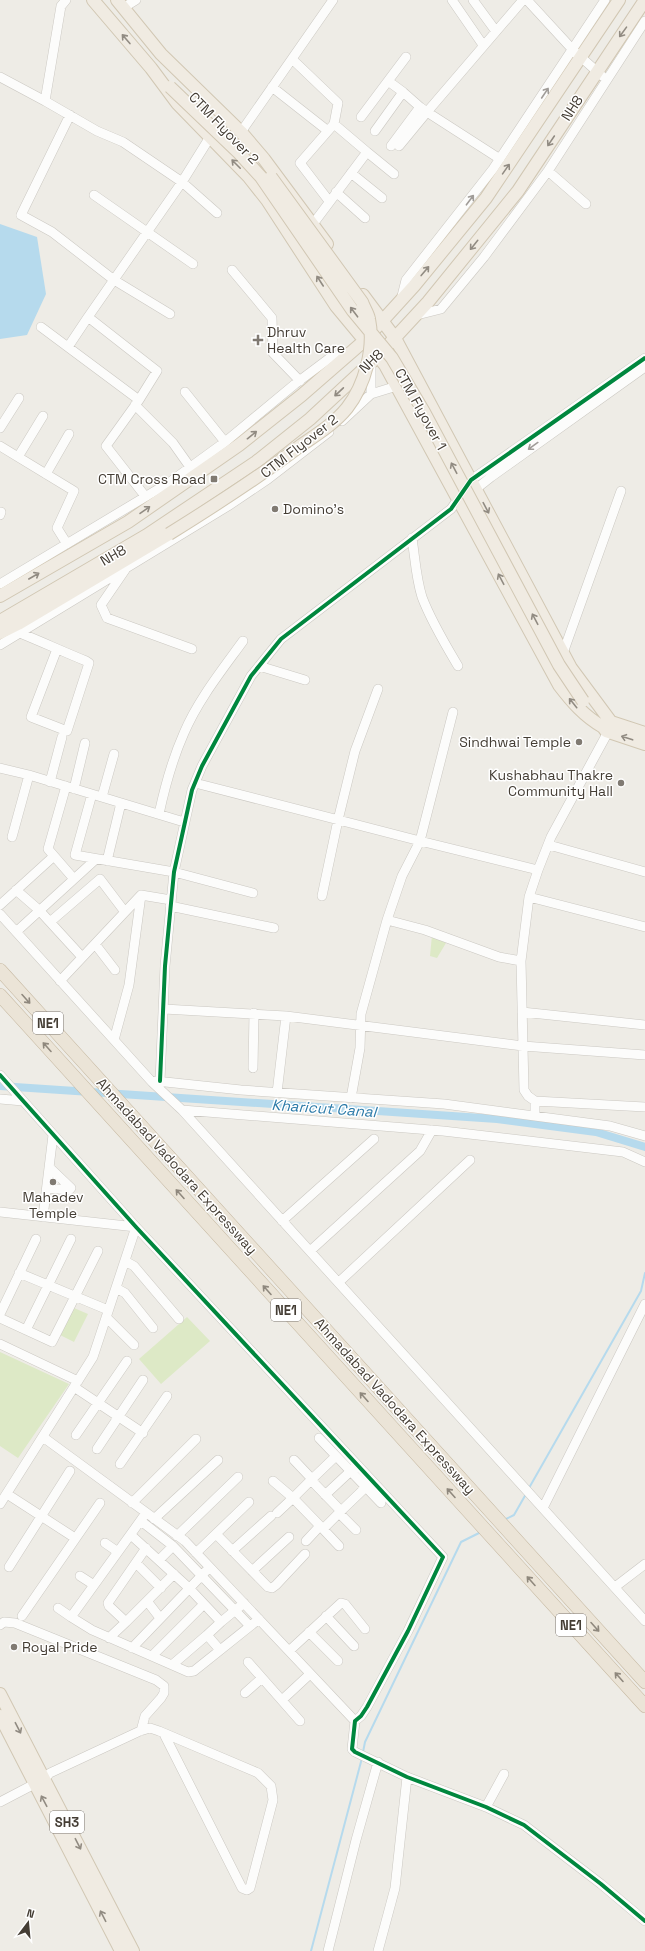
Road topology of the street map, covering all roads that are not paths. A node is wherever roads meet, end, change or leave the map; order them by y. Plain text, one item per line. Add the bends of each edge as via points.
1 (66, 0) edge
2 (93, 0) edge
3 (108, 0) edge
4 (136, 0) edge
5 (333, 0) edge
6 (452, 0) edge
7 (472, 0) edge
8 (523, 0) edge
9 (527, 0) edge
10 (605, 0) edge
11 (619, 0) edge
12 (645, 0) edge
13 (120, 4) edge
14 (645, 21) edge
15 (495, 30) junction
16 (483, 46) junction
17 (577, 54) junction
18 (406, 57) dead end
19 (292, 59) junction
20 (151, 68) junction
21 (596, 71) junction
22 (0, 77) edge
23 (607, 80) junction
24 (388, 81) junction
25 (272, 87) junction
26 (403, 92) junction
27 (45, 101) junction
28 (423, 110) junction
29 (70, 115) junction
30 (361, 117) dead end
31 (331, 127) junction
32 (375, 131) dead end
33 (241, 132) junction
34 (210, 137) junction
35 (395, 146) dead end
36 (366, 152) junction
37 (500, 160) junction
38 (548, 171) junction
39 (350, 173) junction
40 (394, 174) dead end
41 (182, 182) junction
42 (336, 192) junction
43 (94, 195) dead end
44 (382, 198) dead end
45 (329, 201) junction
46 (586, 204) dead end
47 (217, 213) dead end
48 (365, 218) dead end
49 (312, 224) junction
50 (147, 232) junction
51 (193, 264) dead end
52 (232, 270) dead end
53 (114, 280) junction
54 (401, 300) junction
55 (170, 314) dead end
56 (417, 315) junction
57 (88, 317) junction
58 (382, 322) junction
59 (41, 327) dead end
60 (395, 338) junction
61 (364, 341) junction
62 (68, 347) junction
63 (353, 351) junction
64 (645, 358) edge
65 (374, 359) junction
66 (645, 367) edge
67 (300, 381) junction
68 (397, 386) junction
69 (185, 392) dead end
70 (371, 394) junction
71 (19, 398) dead end
72 (137, 402) junction
73 (43, 416) dead end
74 (0, 428) edge
75 (69, 434) dead end
76 (225, 442) junction
77 (0, 446) edge
78 (18, 457) junction
79 (190, 467) junction
80 (46, 474) junction
81 (473, 484) junction
82 (621, 491) dead end
83 (145, 496) junction
84 (457, 505) junction
85 (118, 513) junction
86 (125, 524) junction
87 (412, 538) junction
88 (67, 544) junction
89 (127, 567) junction
90 (0, 584) edge
91 (0, 596) edge
92 (0, 629) edge
93 (20, 633) junction
94 (243, 640) dead end
95 (0, 645) edge
96 (57, 649) junction
97 (192, 649) dead end
98 (562, 653) junction
99 (259, 666) junction
100 (458, 666) dead end
101 (305, 680) dead end
102 (378, 689) dead end
103 (453, 712) dead end
104 (607, 727) junction
105 (62, 737) dead end
106 (645, 740) edge
107 (85, 743) dead end
108 (114, 754) dead end
109 (0, 768) edge
110 (28, 775) junction
111 (50, 782) junction
112 (195, 783) junction
113 (70, 788) junction
114 (92, 794) junction
115 (102, 797) junction
116 (121, 803) junction
117 (159, 814) junction
118 (338, 820) junction
119 (184, 822) junction
120 (12, 837) dead end
121 (420, 841) junction
122 (549, 845) junction
123 (54, 856) junction
124 (96, 859) junction
125 (107, 861) junction
126 (538, 870) junction
127 (174, 872) junction
128 (645, 872) edge
129 (74, 879) junction
130 (16, 890) junction
131 (253, 893) dead end
132 (140, 895) junction
133 (322, 896) dead end
134 (529, 897) junction
135 (171, 903) junction
136 (0, 905) edge
137 (39, 910) junction
138 (125, 912) junction
139 (0, 914) edge
140 (387, 920) junction
141 (50, 922) junction
142 (645, 927) edge
143 (274, 928) dead end
144 (16, 932) junction
145 (95, 944) junction
146 (82, 957) junction
147 (521, 961) junction
148 (0, 970) edge
149 (115, 970) dead end
150 (60, 981) junction
151 (0, 996) edge
152 (0, 1000) edge
153 (11, 1008) junction
154 (164, 1009) junction
155 (522, 1012) junction
156 (254, 1013) junction
157 (286, 1016) junction
158 (645, 1025) edge
159 (361, 1026) junction
160 (114, 1040) junction
161 (523, 1046) junction
162 (645, 1055) edge
163 (253, 1068) dead end
164 (0, 1075) edge
165 (156, 1081) junction
166 (277, 1092) junction
167 (351, 1098) junction
168 (0, 1099) edge
169 (536, 1100) junction
170 (23, 1101) junction
171 (645, 1108) edge
172 (182, 1110) junction
173 (535, 1116) junction
174 (432, 1130) junction
175 (53, 1135) junction
176 (645, 1136) edge
177 (374, 1139) dead end
178 (470, 1160) dead end
179 (645, 1162) edge
180 (49, 1167) junction
181 (47, 1188) junction
182 (0, 1212) edge
183 (43, 1217) junction
184 (282, 1221) junction
185 (136, 1227) junction
186 (36, 1239) dead end
187 (71, 1239) dead end
188 (98, 1251) dead end
189 (310, 1251) junction
190 (124, 1261) junction
191 (19, 1272) junction
192 (339, 1282) junction
193 (48, 1285) junction
194 (116, 1288) junction
195 (75, 1296) junction
196 (645, 1304) edge
197 (0, 1314) edge
198 (107, 1314) junction
199 (0, 1318) edge
200 (179, 1319) dead end
201 (153, 1328) dead end
202 (26, 1330) junction
203 (35, 1334) junction
204 (31, 1343) dead end
205 (0, 1344) edge
206 (134, 1345) dead end
207 (127, 1361) dead end
208 (144, 1380) dead end
209 (76, 1384) junction
210 (168, 1396) dead end
211 (98, 1403) junction
212 (119, 1416) junction
213 (143, 1433) junction
214 (76, 1435) dead end
215 (43, 1437) junction
216 (319, 1438) dead end
217 (196, 1440) dead end
218 (97, 1449) dead end
219 (336, 1456) junction
220 (218, 1460) dead end
221 (294, 1460) dead end
222 (120, 1464) dead end
223 (354, 1468) junction
224 (70, 1471) dead end
225 (238, 1477) dead end
226 (312, 1480) junction
227 (273, 1481) dead end
228 (366, 1487) junction
229 (6, 1494) junction
230 (326, 1495) junction
231 (293, 1498) junction
232 (249, 1502) dead end
233 (100, 1503) dead end
234 (132, 1503) junction
235 (381, 1503) dead end
236 (0, 1504) edge
237 (543, 1508) junction
238 (340, 1512) junction
239 (146, 1513) junction
240 (41, 1516) junction
241 (154, 1519) junction
242 (141, 1521) junction
243 (321, 1528) junction
244 (356, 1530) dead end
245 (131, 1534) junction
246 (216, 1534) junction
247 (177, 1536) junction
248 (289, 1536) dead end
249 (75, 1538) junction
250 (306, 1542) dead end
251 (105, 1543) dead end
252 (172, 1546) junction
253 (339, 1546) dead end
254 (146, 1548) junction
255 (232, 1551) junction
256 (118, 1552) junction
257 (196, 1553) junction
258 (305, 1554) dead end
259 (158, 1560) junction
260 (136, 1563) junction
261 (645, 1564) edge
262 (9, 1567) dead end
263 (210, 1568) junction
264 (252, 1571) junction
265 (174, 1574) junction
266 (202, 1575) junction
267 (80, 1576) dead end
268 (94, 1585) junction
269 (615, 1587) junction
270 (161, 1588) junction
271 (190, 1588) junction
272 (147, 1601) junction
273 (244, 1603) junction
274 (204, 1604) junction
275 (58, 1608) dead end
276 (236, 1610) junction
277 (22, 1616) dead end
278 (326, 1616) junction
279 (71, 1617) junction
280 (160, 1618) junction
281 (259, 1619) junction
282 (645, 1621) edge
283 (126, 1622) junction
284 (221, 1622) junction
285 (0, 1625) edge
286 (250, 1626) junction
287 (365, 1629) dead end
288 (309, 1632) junction
289 (206, 1635) junction
290 (110, 1638) junction
291 (354, 1646) dead end
292 (132, 1648) junction
293 (220, 1650) junction
294 (289, 1651) junction
295 (152, 1656) junction
296 (338, 1661) dead end
297 (248, 1662) dead end
298 (172, 1665) junction
299 (310, 1674) junction
300 (262, 1678) junction
301 (645, 1682) edge
302 (245, 1693) dead end
303 (0, 1694) edge
304 (282, 1700) junction
305 (645, 1706) edge
306 (0, 1716) edge
307 (300, 1721) dead end
308 (355, 1721) junction
309 (141, 1731) junction
310 (164, 1734) junction
311 (376, 1761) junction
312 (504, 1774) dead end
313 (407, 1777) junction
314 (40, 1778) junction
315 (0, 1796) edge
316 (0, 1802) edge
317 (486, 1807) junction
318 (645, 1921) edge
319 (121, 1951) edge
320 (133, 1951) edge
321 (328, 1951) edge
322 (378, 1951) edge

1 - 27 street via 61,6
20 -> 2 main road
3 - 92 main road, CTM Flyover 2, bridge via 160,64 197,98 261,165 298,214 362,302 369,319 368,357 364,375 347,408 332,423 264,474 32,616
4 - 13 street
5 - 19 street
6 - 16 street
7 - 15 street
8 - 15 street
9 - 17 street
10 - 17 street
11 - 17 main road, NH8
12 -> 21 main road, NH8
13 - 33 main road via 161,54
14 - 23 street
15 - 16 street
16 - 28 street
17 - 21 street
37 -> 17 street
54 -> 17 main road, NH8 via 486,198
18 - 24 street
19 - 25 street
19 - 31 street via 338,103
20 - 34 main road via 177,103
104 -> 20 main road, CTM Flyover 1, bridge via 583,701 559,664 424,412 392,358 353,311 261,177
21 - 23 street
21 -> 56 main road, NH8 via 518,191
22 - 27 street
23 - 38 street
24 - 26 street
24 - 30 street
25 - 31 street
25 - 33 street
26 - 28 street
26 - 32 street
27 - 29 street
28 - 35 street
28 - 37 street
29 - 41 street via 122,142
29 - 53 street via 21,215 52,232
31 - 36 street
31 - 45 street via 300,163
33 - 49 main road via 283,182
34 - 41 street
61 -> 34 main road via 336,306 267,200 248,176
36 - 39 street
36 - 40 street
54 -> 37 street via 406,280
38 - 46 street
38 - 56 street via 484,257 441,309
39 - 42 street
39 - 44 street
41 - 47 street
41 - 50 street
42 - 45 street
42 - 48 street
43 - 50 street
45 - 49 street
49 - 58 main road
50 - 51 street
50 - 53 street
52 - 67 street via 272,318 273,353
53 - 55 street
53 - 57 street
54 - 58 main road, NH8
56 - 60 main road, NH8
57 - 62 street
57 - 72 street via 157,371
58 - 60 main road
58 - 61 main road, NH8
59 - 62 street
60 - 65 main road, NH8
60 - 81 main road
61 - 63 main road, NH8
61 - 65 main road
62 - 72 street
63 - 67 street via 331,357
86 -> 63 main road, NH8 via 239,445
64 - 81 street
65 - 68 main road via 385,365
65 - 70 street
65 -> 92 main road, NH8 via 310,419 256,462
66 -> 81 street
67 - 76 street
68 - 70 street
68 - 84 main road
69 - 76 street
70 - 89 street via 327,434 268,479
71 - 74 street
72 - 79 street
72 - 83 street via 106,446
73 - 78 street
75 - 80 street
76 - 79 street
77 - 78 street
78 - 80 street
79 - 83 street
80 - 88 street via 74,491 57,528
81 - 84 street
81 -> 98 main road
82 - 98 street
83 - 85 street
84 - 87 street
104 -> 84 main road via 590,720 559,686
85 - 86 street
85 - 88 street
91 -> 86 main road, NH8
87 - 99 street via 281,639
87 - 100 street via 422,596
88 - 90 street
89 - 93 street
89 - 97 street via 101,605 107,618
93 - 95 street
93 - 96 street
94 - 117 street via 210,686 184,732 167,778
96 - 96 street via 89,663 67,731 31,718
98 - 104 main road
99 - 101 street
99 - 112 street via 229,714
102 - 118 street via 355,751
103 - 121 street
104 - 106 main road
104 - 122 street
105 - 111 street
107 - 113 street
108 - 115 street
109 - 110 street
110 - 111 street
110 - 120 street
111 - 113 street
112 - 118 street
112 - 119 street
113 - 114 street
113 - 123 street via 48,849
114 - 115 street
114 - 124 street via 75,855
115 - 116 street
116 - 117 street
116 - 125 street
117 - 119 street
118 - 121 street
118 - 133 street
119 - 127 street
121 - 126 street
121 - 140 street via 402,876
122 - 126 street
122 - 128 street
123 - 129 street
123 - 130 street
124 - 125 street
124 - 129 street
125 - 127 street
126 - 134 street
127 - 131 street
127 - 135 street
129 - 137 street
130 - 136 street
130 - 137 street
132 - 135 street
132 - 138 street
132 - 160 street via 129,985
134 - 142 street
134 - 147 street
135 - 143 street
135 - 154 street
137 - 141 street
137 - 144 street
138 - 141 street via 100,879
138 - 145 street
139 - 144 street
140 - 147 street via 425,930 499,957
140 - 159 street via 361,1014
141 - 146 street
144 - 150 street
145 - 146 street
145 - 149 street
146 - 150 street
147 - 155 street
148 -> 301 highway, Ahmadabad Vadodara Expressway / NE1
150 - 160 street
151 - 153 highway, Ahmadabad Vadodara Expressway / NE1
152 - 153 highway
305 -> 153 highway, Ahmadabad Vadodara Expressway / NE1
154 - 156 street
154 - 165 street
155 - 158 street
155 - 161 street
156 - 157 street
156 - 163 street
157 - 159 street
157 - 166 street
159 - 161 street
159 - 167 street via 360,1048
160 - 165 street
161 - 162 street
161 - 169 street via 524,1090 528,1096
164 - 170 street
165 - 166 street
165 - 172 street
166 - 167 street
167 - 173 street via 444,1104
168 - 170 street
169 - 171 street
169 - 173 street
170 - 175 street
172 - 174 street
172 - 184 street
173 - 176 street via 610,1126
174 - 179 street via 623,1152
174 - 189 street via 420,1151
175 - 180 street
175 - 185 street
177 - 184 street
178 - 192 street
180 - 181 street
180 - 181 street via 71,1188
181 - 183 street
182 - 183 street
183 - 185 street
184 - 189 street
185 - 190 street
185 - 223 street
186 - 191 street
187 - 193 street
188 - 195 street
189 - 192 street
190 - 194 street
190 - 200 street via 134,1266
191 - 193 street
191 - 197 street
192 - 237 street
193 - 195 street
193 - 202 street
194 - 198 street
194 - 201 street via 125,1293
195 - 198 street
195 - 203 street via 52,1342
196 - 237 street
198 - 206 street
198 - 209 street via 93,1357
199 - 202 street
202 - 203 street
203 - 204 street
205 - 209 street
207 - 211 street
208 - 212 street
209 - 211 street
209 - 215 street
210 - 213 street
211 - 212 street
211 - 214 street
212 - 213 street
212 - 218 street
213 - 222 street
215 - 229 street
215 - 234 street
216 - 219 street
217 - 234 street
219 - 223 street
219 - 226 street
220 - 241 street
221 - 226 street
223 - 228 street
223 - 230 street
223 - 308 street via 443,1557 408,1631 367,1706
224 - 240 street
225 - 247 street
226 - 230 street
226 - 231 street
227 - 231 street
228 - 235 street
228 - 238 street
229 - 236 street
229 - 240 street
230 - 238 street
231 - 243 street
231 - 255 street
232 - 246 street
233 - 249 street
234 - 239 street
237 - 269 street
238 - 243 street
238 - 244 street
239 - 241 street
239 - 242 street
240 - 249 street
240 - 262 street
241 - 247 street
242 - 245 street
242 - 252 street
243 - 250 street
243 - 253 street
245 - 254 street
245 - 256 street
246 - 255 street
246 - 257 street
247 - 257 street
248 - 264 street
249 - 277 street
251 - 256 street
252 - 259 street
252 - 266 street
254 - 259 street
254 - 260 street
255 - 264 street
256 - 268 street
257 - 263 street
258 - 264 street via 272,1588 263,1583
259 - 265 street
260 - 270 street
260 - 283 street via 108,1603
261 - 269 street
263 - 266 street
263 - 273 street
265 - 270 street
265 - 271 street
266 - 271 street
266 - 276 street
267 - 268 street
268 - 279 street
269 - 282 street
270 - 272 street
271 - 274 street
271 - 280 street
272 - 280 street
272 - 283 street
273 - 276 street
273 - 281 street
274 - 284 street
274 - 295 street
275 - 279 street
276 - 284 street
276 - 286 street
278 - 287 street via 337,1605 345,1604
278 - 288 street
278 - 291 street
279 - 290 street
280 - 292 street
281 - 286 street
281 - 294 street
283 - 290 street
284 - 289 street
285 - 309 street via 4,1622 14,1623 156,1680 164,1686 164,1693 145,1716
286 - 293 street
288 - 294 street
288 - 296 street
289 - 293 street
289 - 298 street
290 - 292 street
292 - 295 street
293 - 298 street via 194,1671 188,1672
294 - 299 street
295 - 298 street
297 - 300 street
299 - 304 street
299 - 308 street
300 - 302 street
300 - 304 street
303 -> 314 main road, SH3
304 - 307 street
306 - 314 main road
308 - 311 street via 352,1749
309 - 310 street via 150,1728
309 - 314 street
310 - 310 street via 242,1888 247,1890 250,1888 273,1800 271,1786 258,1773
311 - 313 street
311 - 321 street
312 - 317 street
313 - 317 street
313 - 322 street via 395,1888
314 - 315 street
314 - 316 street
319 -> 314 main road
314 -> 320 main road, SH3
317 - 318 street via 531,1829

